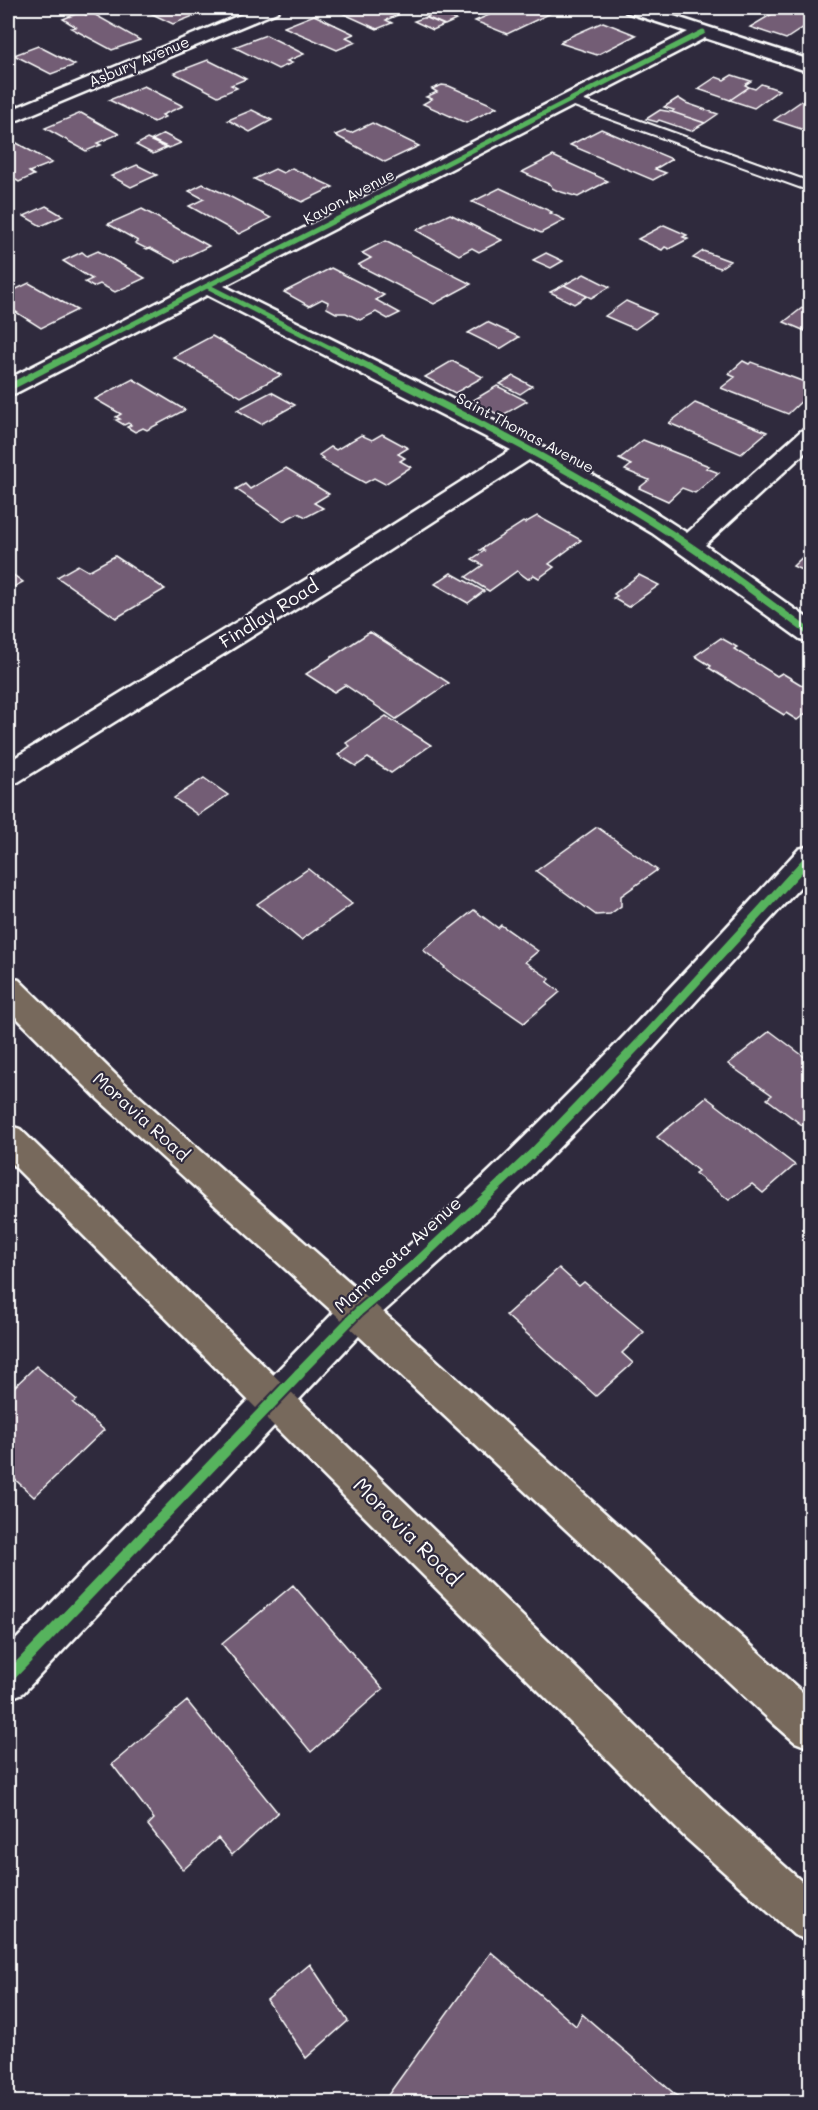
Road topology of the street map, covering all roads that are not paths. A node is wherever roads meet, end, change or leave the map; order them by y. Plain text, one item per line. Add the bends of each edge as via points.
1 (271, 8) edge
2 (632, 8) edge
3 (700, 22) junction
4 (810, 66) edge
5 (568, 99) junction
6 (8, 118) edge
7 (810, 187) edge
8 (208, 287) junction
9 (8, 388) edge
10 (810, 436) edge
11 (528, 450) junction
12 (689, 545) junction
13 (810, 633) edge
14 (8, 776) edge
15 (810, 857) edge
16 (8, 989) edge
17 (8, 1139) edge
18 (358, 1312) junction
19 (273, 1401) junction
20 (8, 1678) edge
21 (810, 1727) edge
22 (810, 1919) edge

1 - 6 street, Asbury Avenue
2 - 3 street via 678,23
3 - 4 street
3 - 5 street, Kavon Avenue
5 - 7 lane
5 - 8 street, Kavon Avenue
8 - 9 street, Kavon Avenue
8 - 11 street, Saint Thomas Avenue
10 - 12 street
11 - 12 street, Saint Thomas Avenue
11 - 14 street, Findlay Road
12 - 13 street, Saint Thomas Avenue
15 - 18 street, Mannasota Avenue via 583,1103 418,1263
16 - 18 main road, Moravia Road via 111,1091
17 - 19 main road, Moravia Road
18 - 19 street, Mannasota Avenue
18 - 21 main road, Moravia Road
19 - 20 street, Mannasota Avenue
19 - 22 main road, Moravia Road via 702,1822

